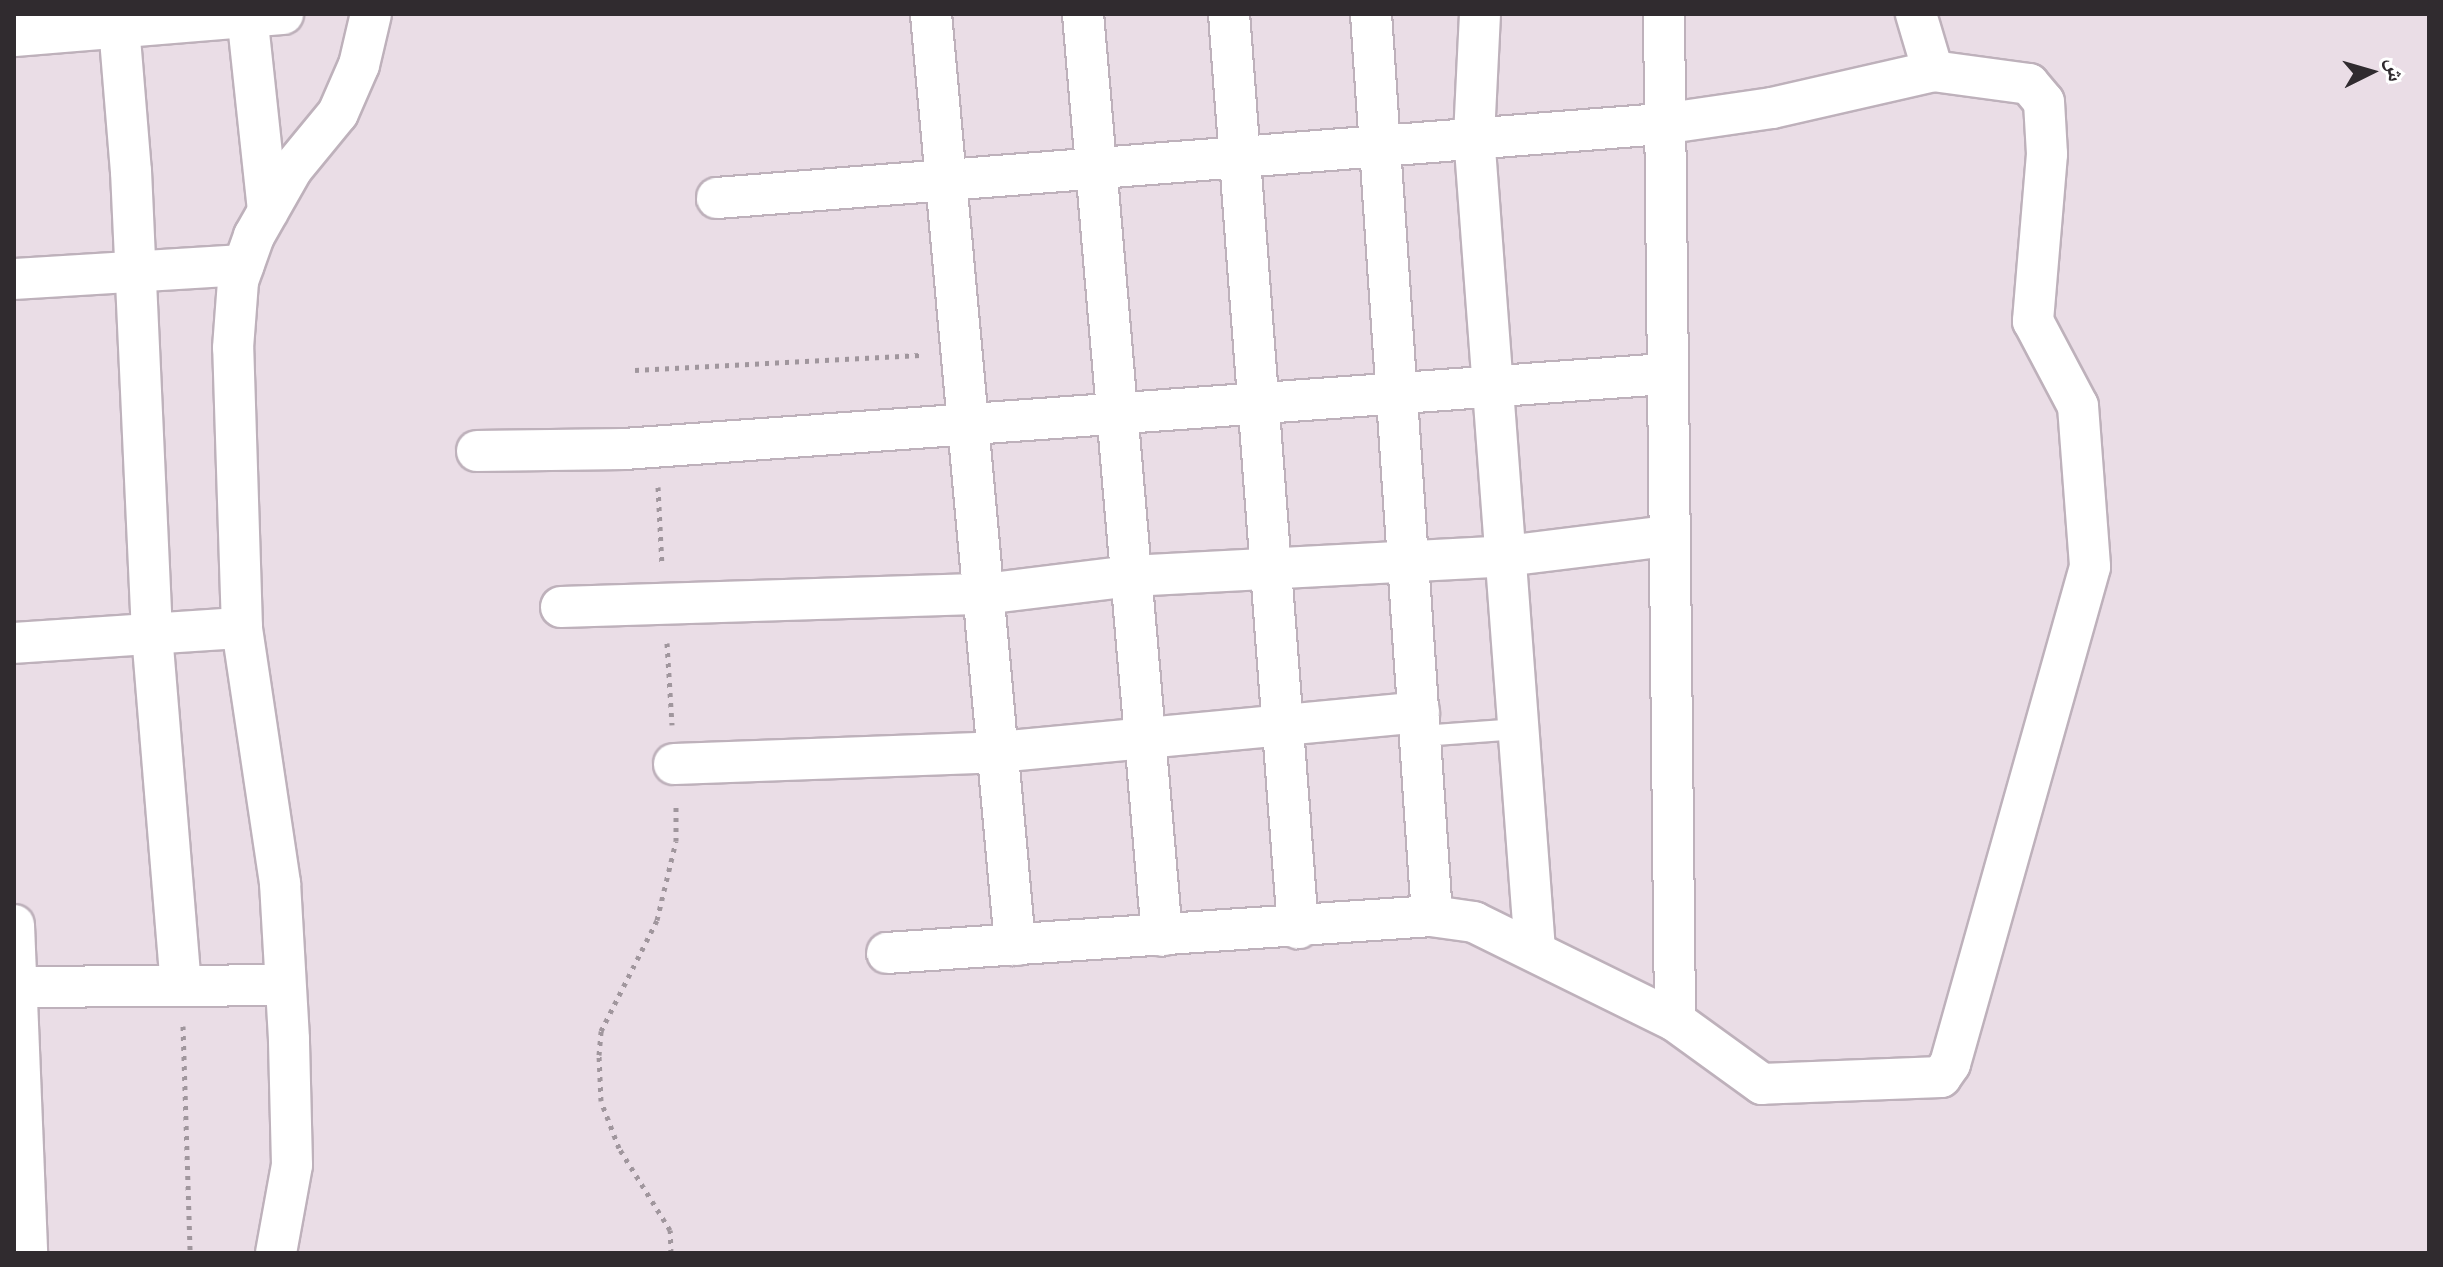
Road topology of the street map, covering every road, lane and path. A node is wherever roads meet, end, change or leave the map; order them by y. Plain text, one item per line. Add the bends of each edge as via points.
1 (371, 14) edge
2 (931, 14) edge
3 (1083, 14) edge
4 (1229, 14) edge
5 (1371, 14) edge
6 (1480, 14) edge
7 (1664, 14) edge
8 (1916, 14) edge
9 (259, 15) edge
10 (119, 21) edge
11 (14, 36) edge
12 (1933, 71) junction
13 (1662, 124) junction
14 (1474, 135) junction
15 (1381, 144) junction
16 (1242, 155) junction
17 (1094, 167) junction
18 (947, 179) junction
19 (717, 198) dead end
20 (268, 211) junction
21 (244, 265) junction
22 (136, 273) junction
23 (14, 279) edge
24 (962, 351) junction
25 (635, 370) dead end
26 (1665, 374) junction
27 (1493, 383) junction
28 (1399, 392) junction
29 (1260, 405) junction
30 (1116, 416) junction
31 (969, 426) junction
32 (655, 447) junction
33 (477, 451) dead end
34 (1667, 536) junction
35 (1506, 556) junction
36 (1409, 559) junction
37 (1272, 571) junction
38 (1130, 576) junction
39 (984, 594) junction
40 (665, 604) junction
41 (561, 607) dead end
42 (242, 628) junction
43 (152, 634) junction
44 (14, 643) edge
45 (1420, 724) junction
46 (1283, 726) junction
47 (1519, 729) junction
48 (1145, 741) junction
49 (998, 752) junction
50 (674, 764) junction
51 (1432, 916) junction
52 (14, 925) edge
53 (1298, 928) junction
54 (1162, 936) junction
55 (1015, 945) junction
56 (1535, 951) junction
57 (887, 953) dead end
58 (181, 985) junction
59 (285, 985) junction
60 (15, 987) edge
61 (1675, 1021) junction
62 (27, 1253) edge
63 (190, 1253) edge
64 (276, 1253) edge
65 (671, 1253) edge

1 - 20 street via 359,65 338,113 292,169
2 - 18 street
3 - 17 street
4 - 16 street
5 - 15 street
6 - 14 street
7 - 13 street
8 - 12 street
9 - 10 street
9 - 20 street
10 - 11 street
10 - 22 street
12 - 13 street via 1772,108
12 - 61 street via 2029,84 2044,102 2047,154 2033,321 2078,406 2090,567 1950,1064 1941,1077 1762,1084
13 - 14 street
13 - 26 street
14 - 15 street
14 - 27 street
15 - 16 street
15 - 28 street
16 - 17 street
16 - 29 street
17 - 18 street
17 - 30 street
18 - 19 street
18 - 24 street
20 - 21 street
21 - 22 street
21 - 42 street via 233,348
22 - 23 street
22 - 43 street
24 - 25 path via 766,367
24 - 31 street
26 - 27 street
26 - 34 street
27 - 28 street
27 - 35 street
28 - 29 street
28 - 36 street
29 - 30 street
29 - 37 street
30 - 31 street
30 - 38 street
31 - 32 street
31 - 39 street
32 - 33 street
32 - 40 path
34 - 35 street
34 - 61 street
35 - 36 street
35 - 47 street
36 - 37 street
36 - 45 street
37 - 38 street
37 - 46 street
38 - 39 street
38 - 48 street
39 - 40 street
39 - 49 street
40 - 41 street
40 - 50 path
42 - 43 street
42 - 59 street via 280,883
43 - 44 street
43 - 58 street
45 - 46 street
45 - 47 lane
45 - 51 street
46 - 48 street
46 - 53 street
47 - 56 street
48 - 49 street
48 - 54 street
49 - 50 street
49 - 55 street
50 - 65 path via 678,822 670,873 657,920 601,1031 599,1055 601,1101 619,1148 670,1230
51 - 53 street
51 - 56 street via 1474,922
52 - 60 street
53 - 54 street
54 - 55 street
55 - 57 street
56 - 61 street
58 - 59 street
58 - 60 street
58 - 63 path
59 - 64 street via 292,1165
60 - 62 street

